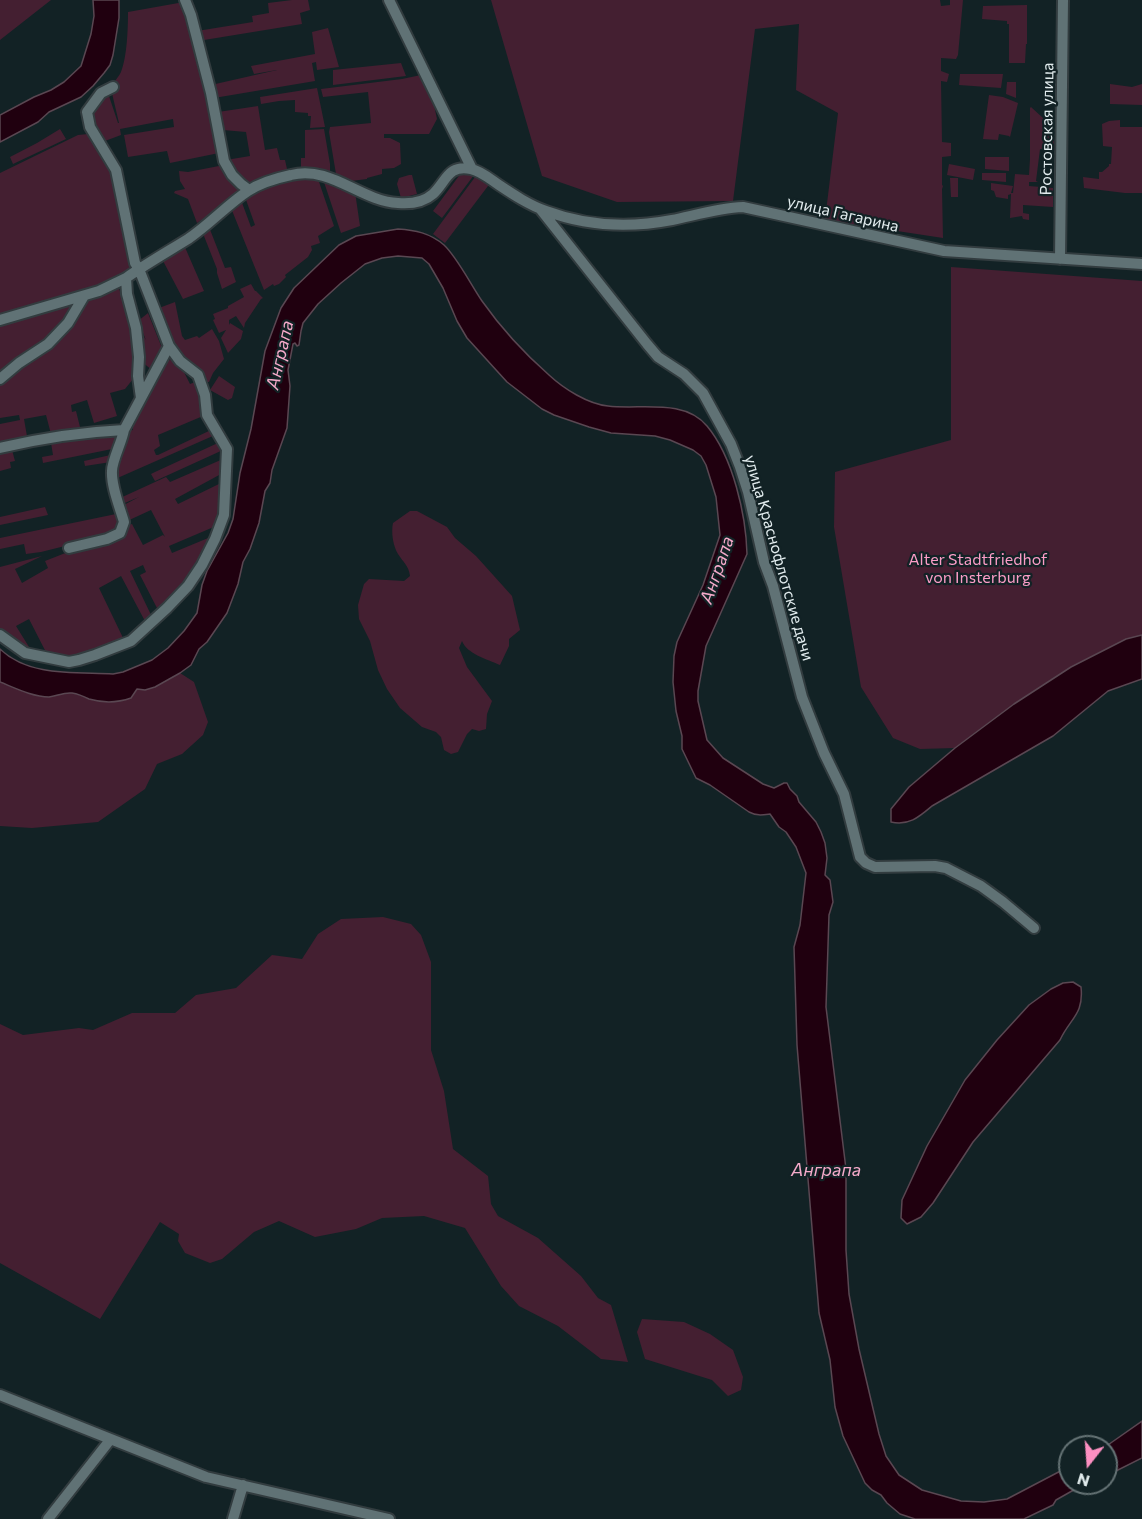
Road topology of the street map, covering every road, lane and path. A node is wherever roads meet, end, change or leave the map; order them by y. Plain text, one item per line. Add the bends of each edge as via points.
1 (185, 0) edge
2 (389, 0) edge
3 (1063, 0) edge
4 (113, 87) dead end
5 (472, 169) junction
6 (249, 190) junction
7 (541, 209) junction
8 (1060, 259) junction
9 (1142, 264) edge
10 (139, 269) junction
11 (126, 278) junction
12 (84, 296) junction
13 (0, 320) edge
14 (169, 346) junction
15 (0, 379) edge
16 (141, 398) junction
17 (124, 430) junction
18 (0, 448) edge
19 (69, 548) dead end
20 (0, 635) edge
21 (1034, 928) dead end
22 (0, 1395) edge
23 (110, 1440) junction
24 (243, 1485) junction
25 (48, 1519) edge
26 (233, 1519) edge
27 (389, 1519) edge

1 - 6 street via 211,93 224,161 232,175
2 - 5 street
3 - 8 street, Ростовская улица
4 - 10 street via 100,93 87,112 90,127 116,170
5 - 6 street via 457,168 448,173 432,195 409,203 381,201 328,177 303,172
5 - 7 street, улица Краснофлотские дачи
6 - 10 street via 188,238
7 - 8 street, улица Гагарина via 598,224 622,224 652,223 743,207 944,251
7 - 21 street, улица Краснофлотские дачи via 646,344 703,393 731,444 748,492 802,697 844,794 860,857 875,867 946,868 981,886
8 - 9 street, улица Гагарина
10 - 11 street
10 - 14 street
11 - 12 street
11 - 16 street via 136,328
12 - 13 street
12 - 15 street via 68,323 48,344
14 - 16 street
14 - 20 street via 198,375 207,415 227,448 224,515 202,565 188,586 131,641 95,655 69,662 39,657 25,653
16 - 17 street
17 - 18 street via 88,431
17 - 19 street via 112,470 124,522 120,533
22 - 23 street
23 - 24 street via 206,1477
23 - 25 street
24 - 26 street
24 - 27 street

